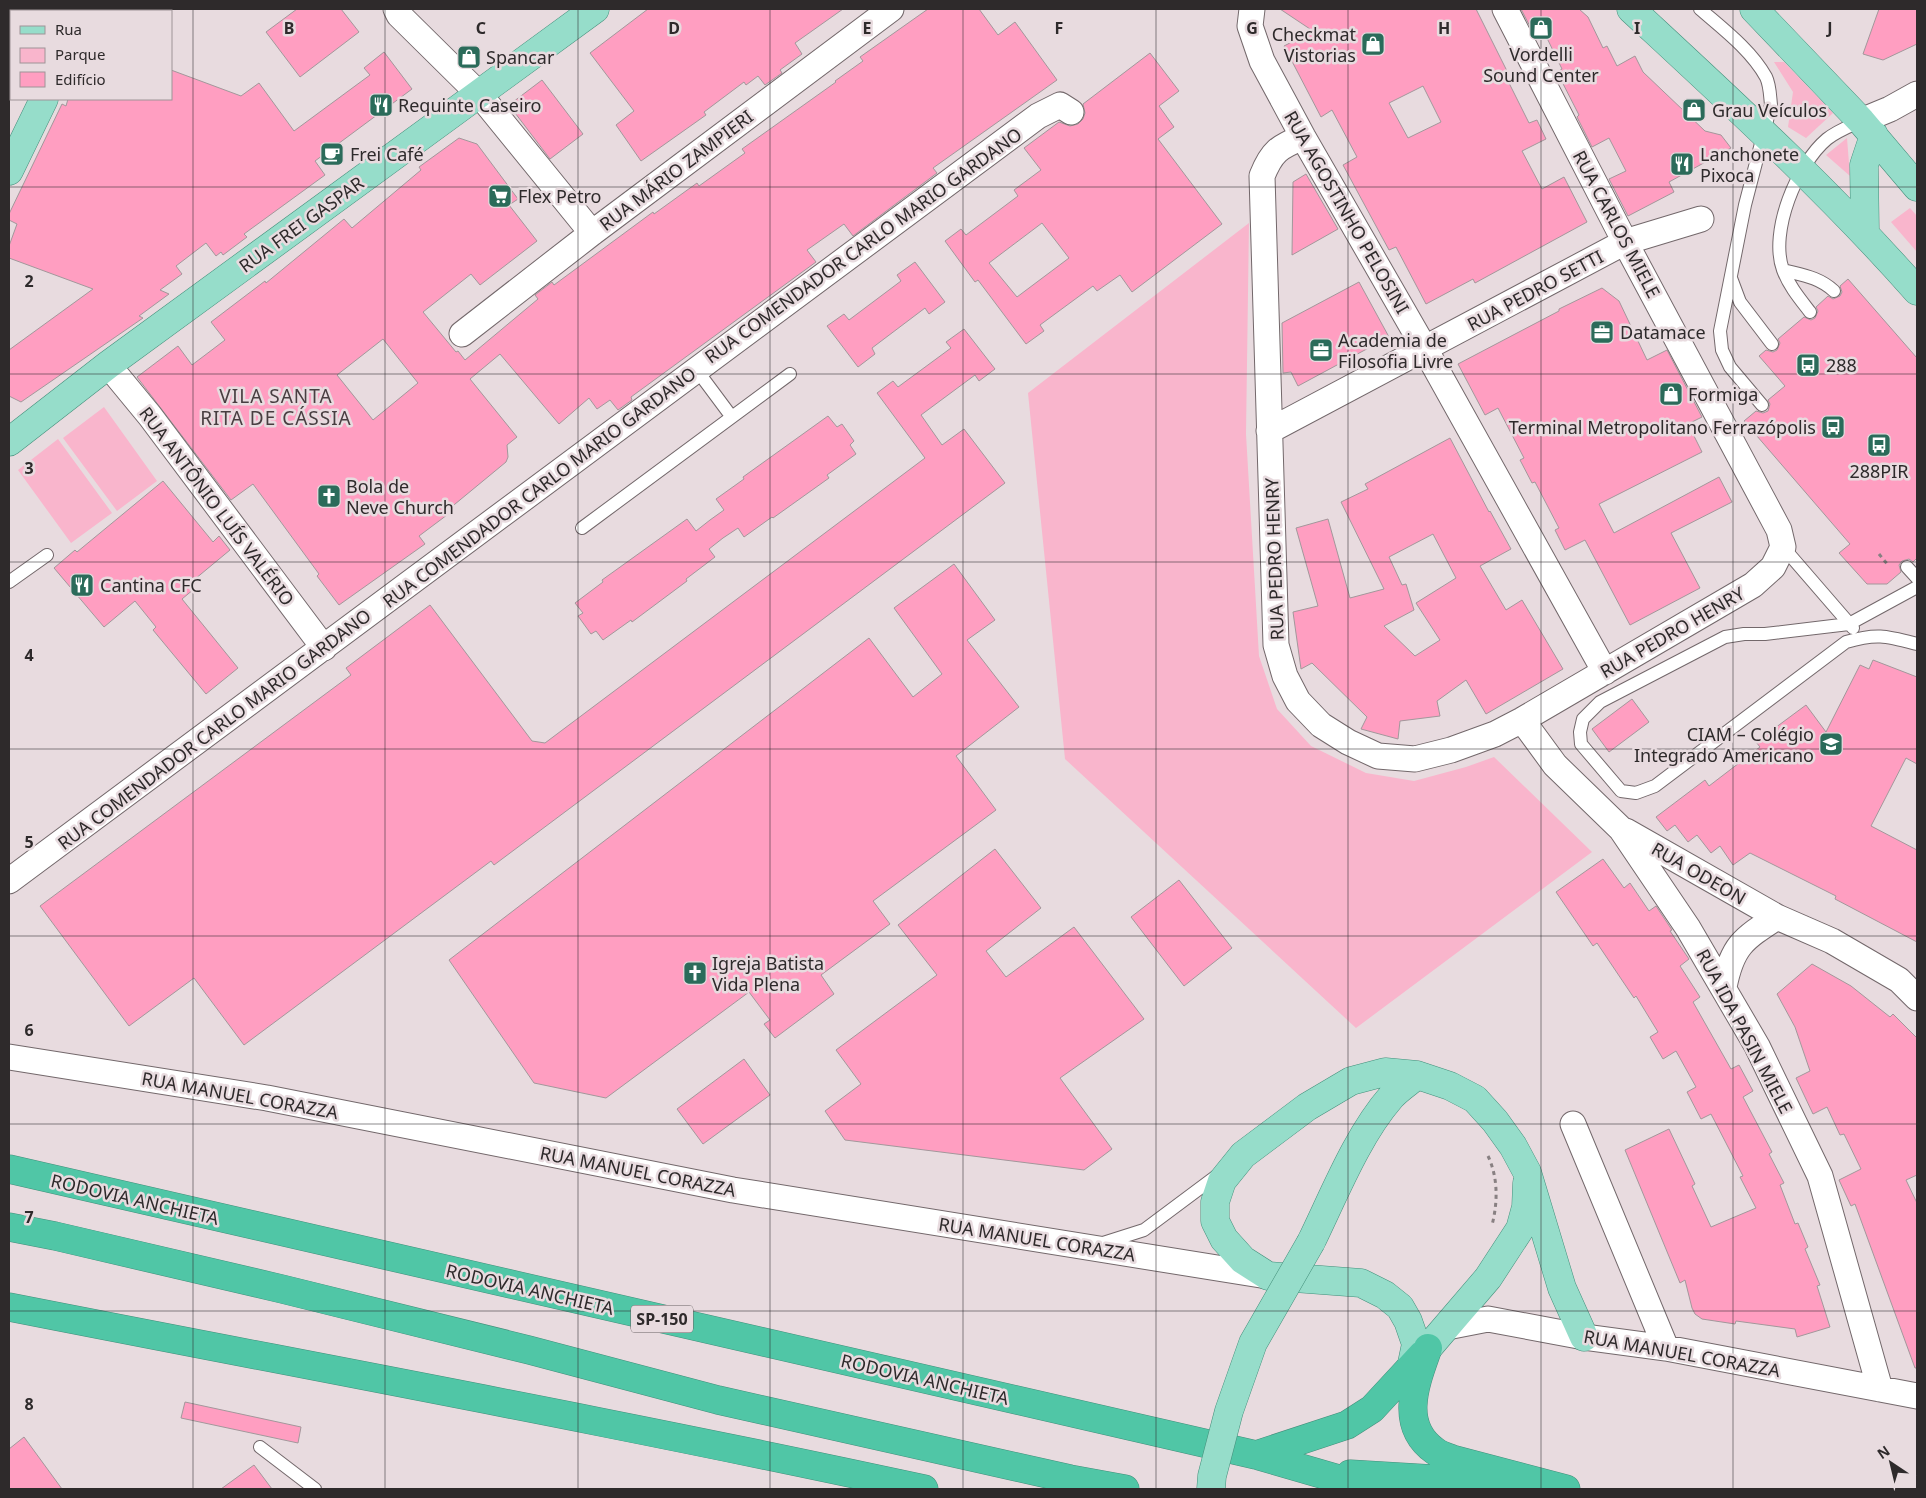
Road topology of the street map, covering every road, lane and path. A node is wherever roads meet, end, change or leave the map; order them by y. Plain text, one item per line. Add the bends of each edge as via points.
1 (396, 9) edge
2 (595, 9) edge
3 (891, 9) edge
4 (1252, 9) edge
5 (1505, 9) edge
6 (1631, 9) edge
7 (1700, 9) edge
8 (1754, 9) edge
9 (479, 94) junction
10 (1917, 94) edge
11 (44, 100) edge
12 (1072, 112) dead end
13 (1867, 128) junction
14 (1764, 133) junction
15 (1303, 137) junction
16 (1802, 169) junction
17 (9, 171) edge
18 (1917, 187) edge
19 (1701, 219) dead end
20 (1865, 232) junction
21 (592, 233) junction
22 (1625, 242) junction
23 (1783, 270) junction
24 (1731, 278) junction
25 (1917, 291) edge
26 (1834, 292) dead end
27 (1810, 312) dead end
28 (462, 334) dead end
29 (1772, 344) dead end
30 (1424, 349) junction
31 (108, 365) junction
32 (696, 369) junction
33 (790, 374) dead end
34 (1762, 405) dead end
35 (731, 416) junction
36 (1763, 426) dead end
37 (1270, 431) junction
38 (1754, 433) dead end
39 (9, 442) edge
40 (582, 528) dead end
41 (1783, 546) junction
42 (1879, 554) dead end
43 (47, 555) dead end
44 (1888, 565) dead end
45 (1907, 567) dead end
46 (1917, 578) edge
47 (9, 582) edge
48 (1917, 587) edge
49 (1848, 624) junction
50 (1861, 638) junction
51 (1917, 644) edge
52 (324, 648) junction
53 (1605, 672) junction
54 (1522, 720) junction
55 (1621, 828) junction
56 (9, 881) edge
57 (1777, 917) junction
58 (1724, 987) junction
59 (1917, 998) edge
60 (9, 1057) edge
61 (1417, 1075) junction
62 (1573, 1124) dead end
63 (1485, 1148) dead end
64 (1243, 1155) junction
65 (9, 1170) edge
66 (1527, 1172) junction
67 (9, 1227) edge
68 (1088, 1248) junction
69 (1508, 1248) junction
70 (1268, 1276) junction
71 (11, 1307) edge
72 (1447, 1327) junction
73 (1584, 1337) junction
74 (1666, 1348) junction
75 (1420, 1358) junction
76 (1880, 1389) junction
77 (1917, 1396) edge
78 (260, 1447) dead end
79 (1256, 1455) junction
80 (1314, 1472) junction
81 (315, 1489) edge
82 (924, 1489) edge
83 (1125, 1489) edge
84 (1211, 1489) edge
85 (1373, 1489) edge
86 (1499, 1489) edge
87 (1566, 1489) edge

1 - 9 street
2 - 9 main road, RUA FREI GASPAR
3 - 21 street, RUA MÁRIO ZAMPIERI
4 - 15 street, RUA AGOSTINHO PELOSINI via 1250,26 1262,61
5 - 22 street, RUA CARLOS MIELE
6 - 14 main road
7 - 14 lane via 1749,54 1767,78 1771,105
8 - 13 main road
9 - 21 street
9 - 31 main road, RUA FREI GASPAR
10 - 13 street via 1890,109
11 - 17 main road
12 - 32 street, RUA COMENDADOR CARLO MARIO GARDANO via 1060,105 1038,116
13 - 16 lane via 1828,138
13 - 18 main road
13 - 20 main road
14 - 16 main road
14 - 24 lane
15 - 30 street, RUA AGOSTINHO PELOSINI
15 - 37 street, RUA PEDRO HENRY via 1283,145 1269,160 1262,176
16 - 20 main road
16 - 23 lane via 1784,214 1779,252
19 - 22 street, RUA PEDRO SETTI
20 - 25 main road
21 - 28 street, RUA MÁRIO ZAMPIERI
22 - 30 street, RUA PEDRO SETTI
22 - 41 street, RUA CARLOS MIELE via 1779,530
23 - 26 lane via 1816,278
23 - 27 lane
24 - 29 lane via 1740,302
24 - 34 lane via 1720,331 1722,350 1730,367
30 - 37 street, RUA PEDRO SETTI
30 - 53 street, RUA AGOSTINHO PELOSINI
31 - 39 main road, RUA FREI GASPAR
31 - 52 street, RUA ANTÔNIO LUÍS VALÉRIO
32 - 35 lane
32 - 52 street, RUA COMENDADOR CARLO MARIO GARDANO
33 - 35 lane
35 - 40 lane
36 - 38 path
37 - 54 street, RUA PEDRO HENRY via 1276,645 1285,676 1298,702 1321,725 1378,756 1415,758 1451,750
41 - 49 lane
41 - 53 street, RUA PEDRO HENRY via 1773,567 1753,585
42 - 44 path
43 - 47 lane
45 - 46 lane
48 - 49 lane
49 - 50 lane
49 - 50 lane via 1725,637 1600,702 1583,719 1582,744 1620,791 1636,793 1655,786 1846,642
50 - 51 lane via 1880,635
52 - 56 street, RUA COMENDADOR CARLO MARIO GARDANO
53 - 54 street, RUA PEDRO HENRY
54 - 55 street, RUA IDA PASIN MIELE via 1555,765
55 - 57 street, RUA ODEON
55 - 58 street, RUA IDA PASIN MIELE
57 - 58 street via 1750,934 1737,948 1728,966
57 - 59 street, RUA ODEON via 1832,941 1891,975
58 - 76 street, RUA IDA PASIN MIELE via 1757,1046 1820,1176
60 - 68 street, RUA MANUEL CORAZZA via 267,1098 733,1190
61 - 64 main road via 1385,1072 1351,1081 1307,1107
61 - 66 main road via 1475,1099 1513,1146
61 - 84 main road, bridge via 1392,1096 1361,1141 1311,1242 1253,1343 1229,1411
62 - 74 street
63 - 69 path via 1497,1194 1493,1223 1486,1240
64 - 68 lane via 1144,1230
64 - 70 main road via 1222,1181 1215,1202 1215,1221 1224,1240 1243,1260
65 - 79 highway, RODOVIA ANCHIETA / SP-150
66 - 69 main road via 1526,1207 1520,1229
66 - 73 main road via 1562,1288
67 - 83 highway via 282,1289 718,1400
68 - 70 street, RUA MANUEL CORAZZA
69 - 72 main road via 1488,1278
70 - 75 main road via 1361,1283 1386,1295 1400,1307 1408,1321
71 - 82 highway via 537,1408
72 - 73 street, RUA MANUEL CORAZZA via 1488,1319
72 - 75 main road
73 - 74 street, RUA MANUEL CORAZZA
74 - 76 street, RUA MANUEL CORAZZA
75 - 79 highway via 1372,1409 1347,1425
75 - 87 highway via 1412,1416 1421,1437 1434,1451 1452,1459
76 - 77 street, RUA MANUEL CORAZZA
78 - 81 lane
79 - 80 highway, RODOVIA ANCHIETA / SP-150
80 - 85 highway, RODOVIA ANCHIETA / SP-150
80 - 86 highway, RODOVIA ANCHIETA / SP-150 via 1450,1480

